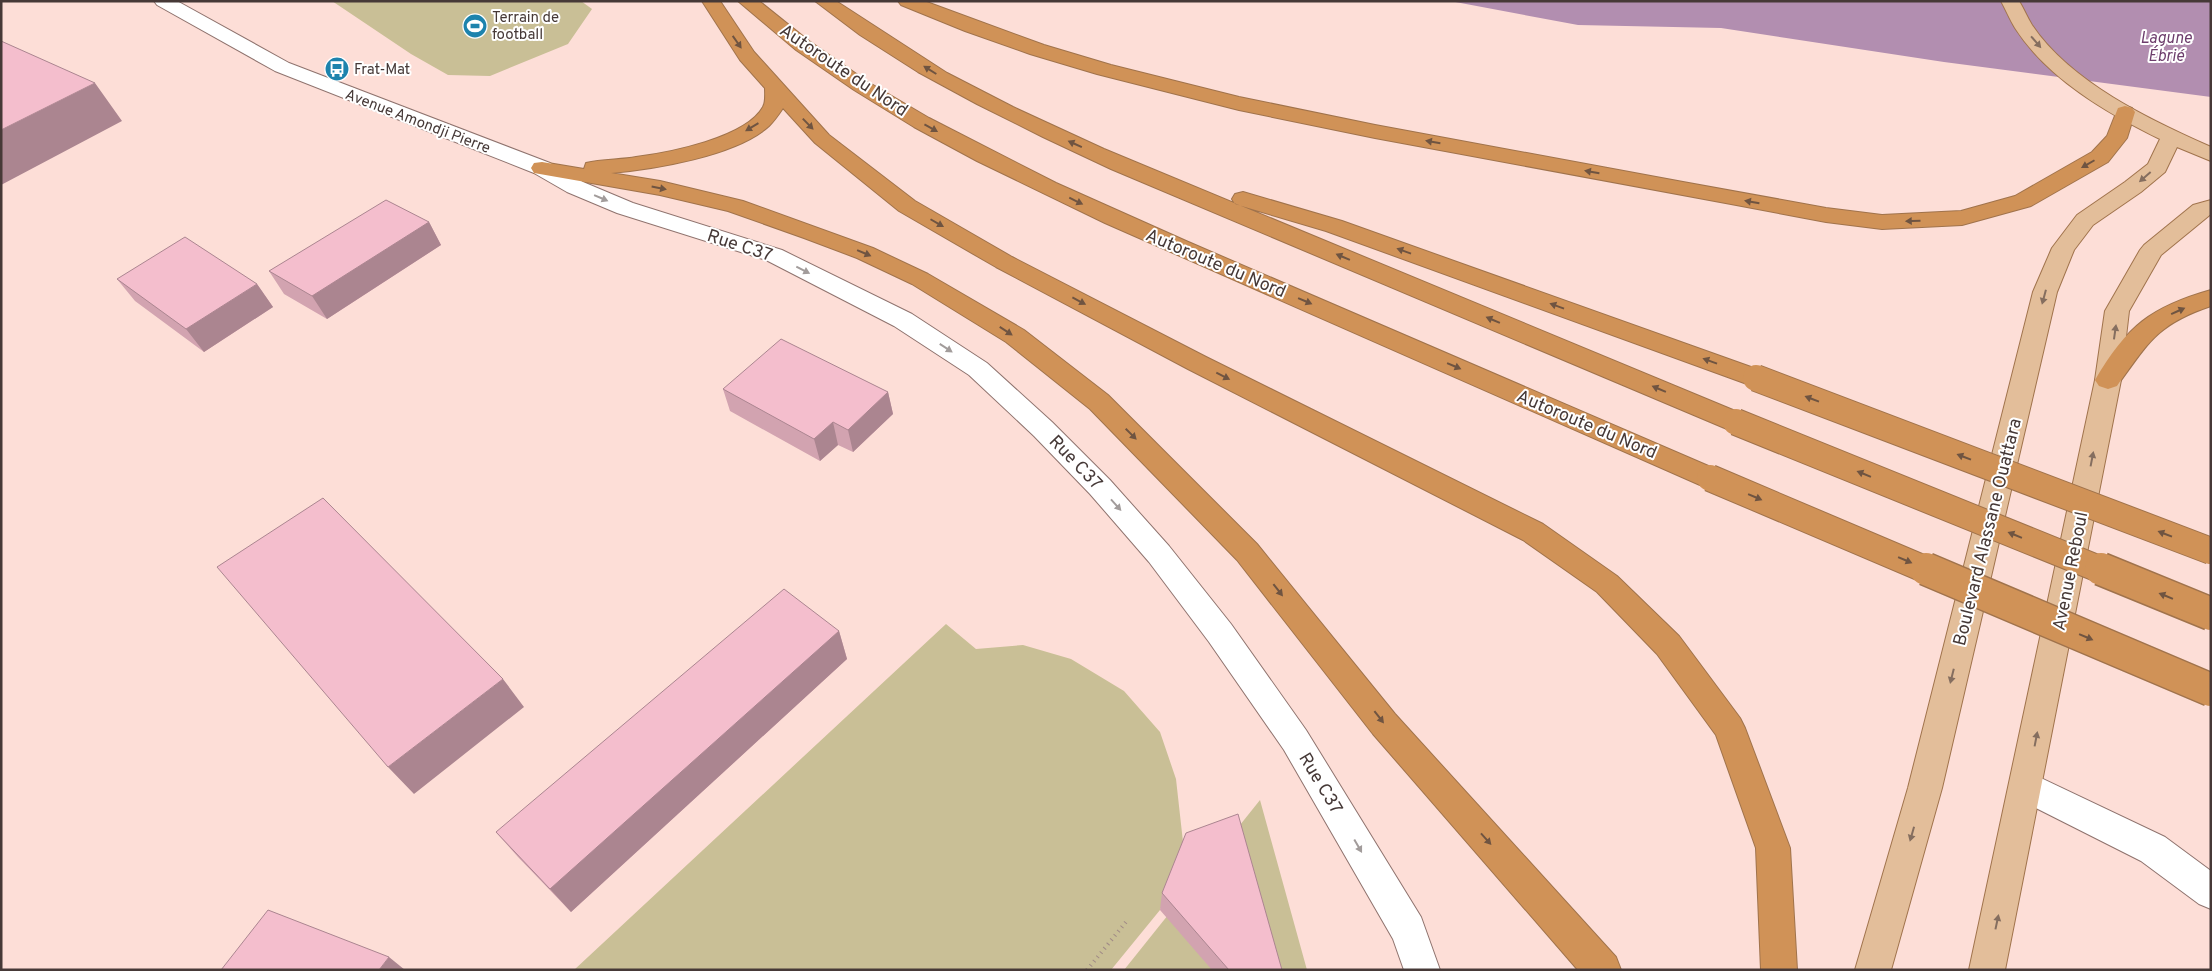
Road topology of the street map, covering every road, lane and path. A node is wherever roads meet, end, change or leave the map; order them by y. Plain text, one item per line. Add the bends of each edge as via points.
1 (163, 1) edge
2 (711, 1) edge
3 (747, 1) edge
4 (824, 1) edge
5 (907, 1) edge
6 (2010, 1) edge
7 (775, 88) junction
8 (2125, 112) junction
9 (2171, 137) junction
10 (2211, 155) edge
11 (1119, 164) junction
12 (542, 168) junction
13 (2211, 207) edge
14 (2211, 298) edge
15 (2108, 380) junction
16 (2211, 551) edge
17 (2211, 614) edge
18 (2211, 690) edge
19 (2026, 786) junction
20 (2211, 892) edge
21 (1126, 922) dead end
22 (1087, 970) edge
23 (1422, 970) edge
24 (1603, 970) edge
25 (1779, 970) edge
26 (1873, 970) edge
27 (1987, 970) edge

1 - 12 street, Avenue Amondji Pierre via 282,67
2 -> 7 highway via 747,56
3 -> 18 highway, Autoroute du Nord, bridge via 882,101 986,158 1082,205 1710,478
11 -> 4 highway via 1018,118 939,76
8 -> 5 highway via 2117,138 2100,157 2023,201 1962,218 1882,222 1826,215 1283,115 1161,86 1061,57 958,23
6 -> 8 main road via 2025,29 2044,52 2091,90
7 -> 12 highway via 774,107 769,113 759,123 726,142 644,162 597,168
7 -> 25 highway via 822,139 907,206 1004,262 1197,363 1533,532 1606,584 1668,645 1729,728 1773,848
8 - 9 main road
9 - 10 main road
9 -> 26 main road, Boulevard Alassane Ouattara via 2157,167 2084,220 2063,248 2045,292 1925,788
16 -> 11 highway, bridge via 1756,378 1334,226
17 -> 11 highway, bridge via 1736,422
12 -> 23 street, Rue C37 via 625,208 774,255 903,320 978,369 1043,428 1159,554 1220,633 1295,740 1408,930
12 -> 24 highway via 660,188 735,206 865,253 920,279 1015,336 1099,402 1247,552 1384,724
15 -> 13 main road, Avenue Reboul via 2118,311 2152,250 2201,210
15 -> 14 highway via 2135,340 2160,319
19 -> 15 main road, Avenue Reboul
19 - 20 street via 2153,849
27 -> 19 main road, Avenue Reboul
21 - 22 path

